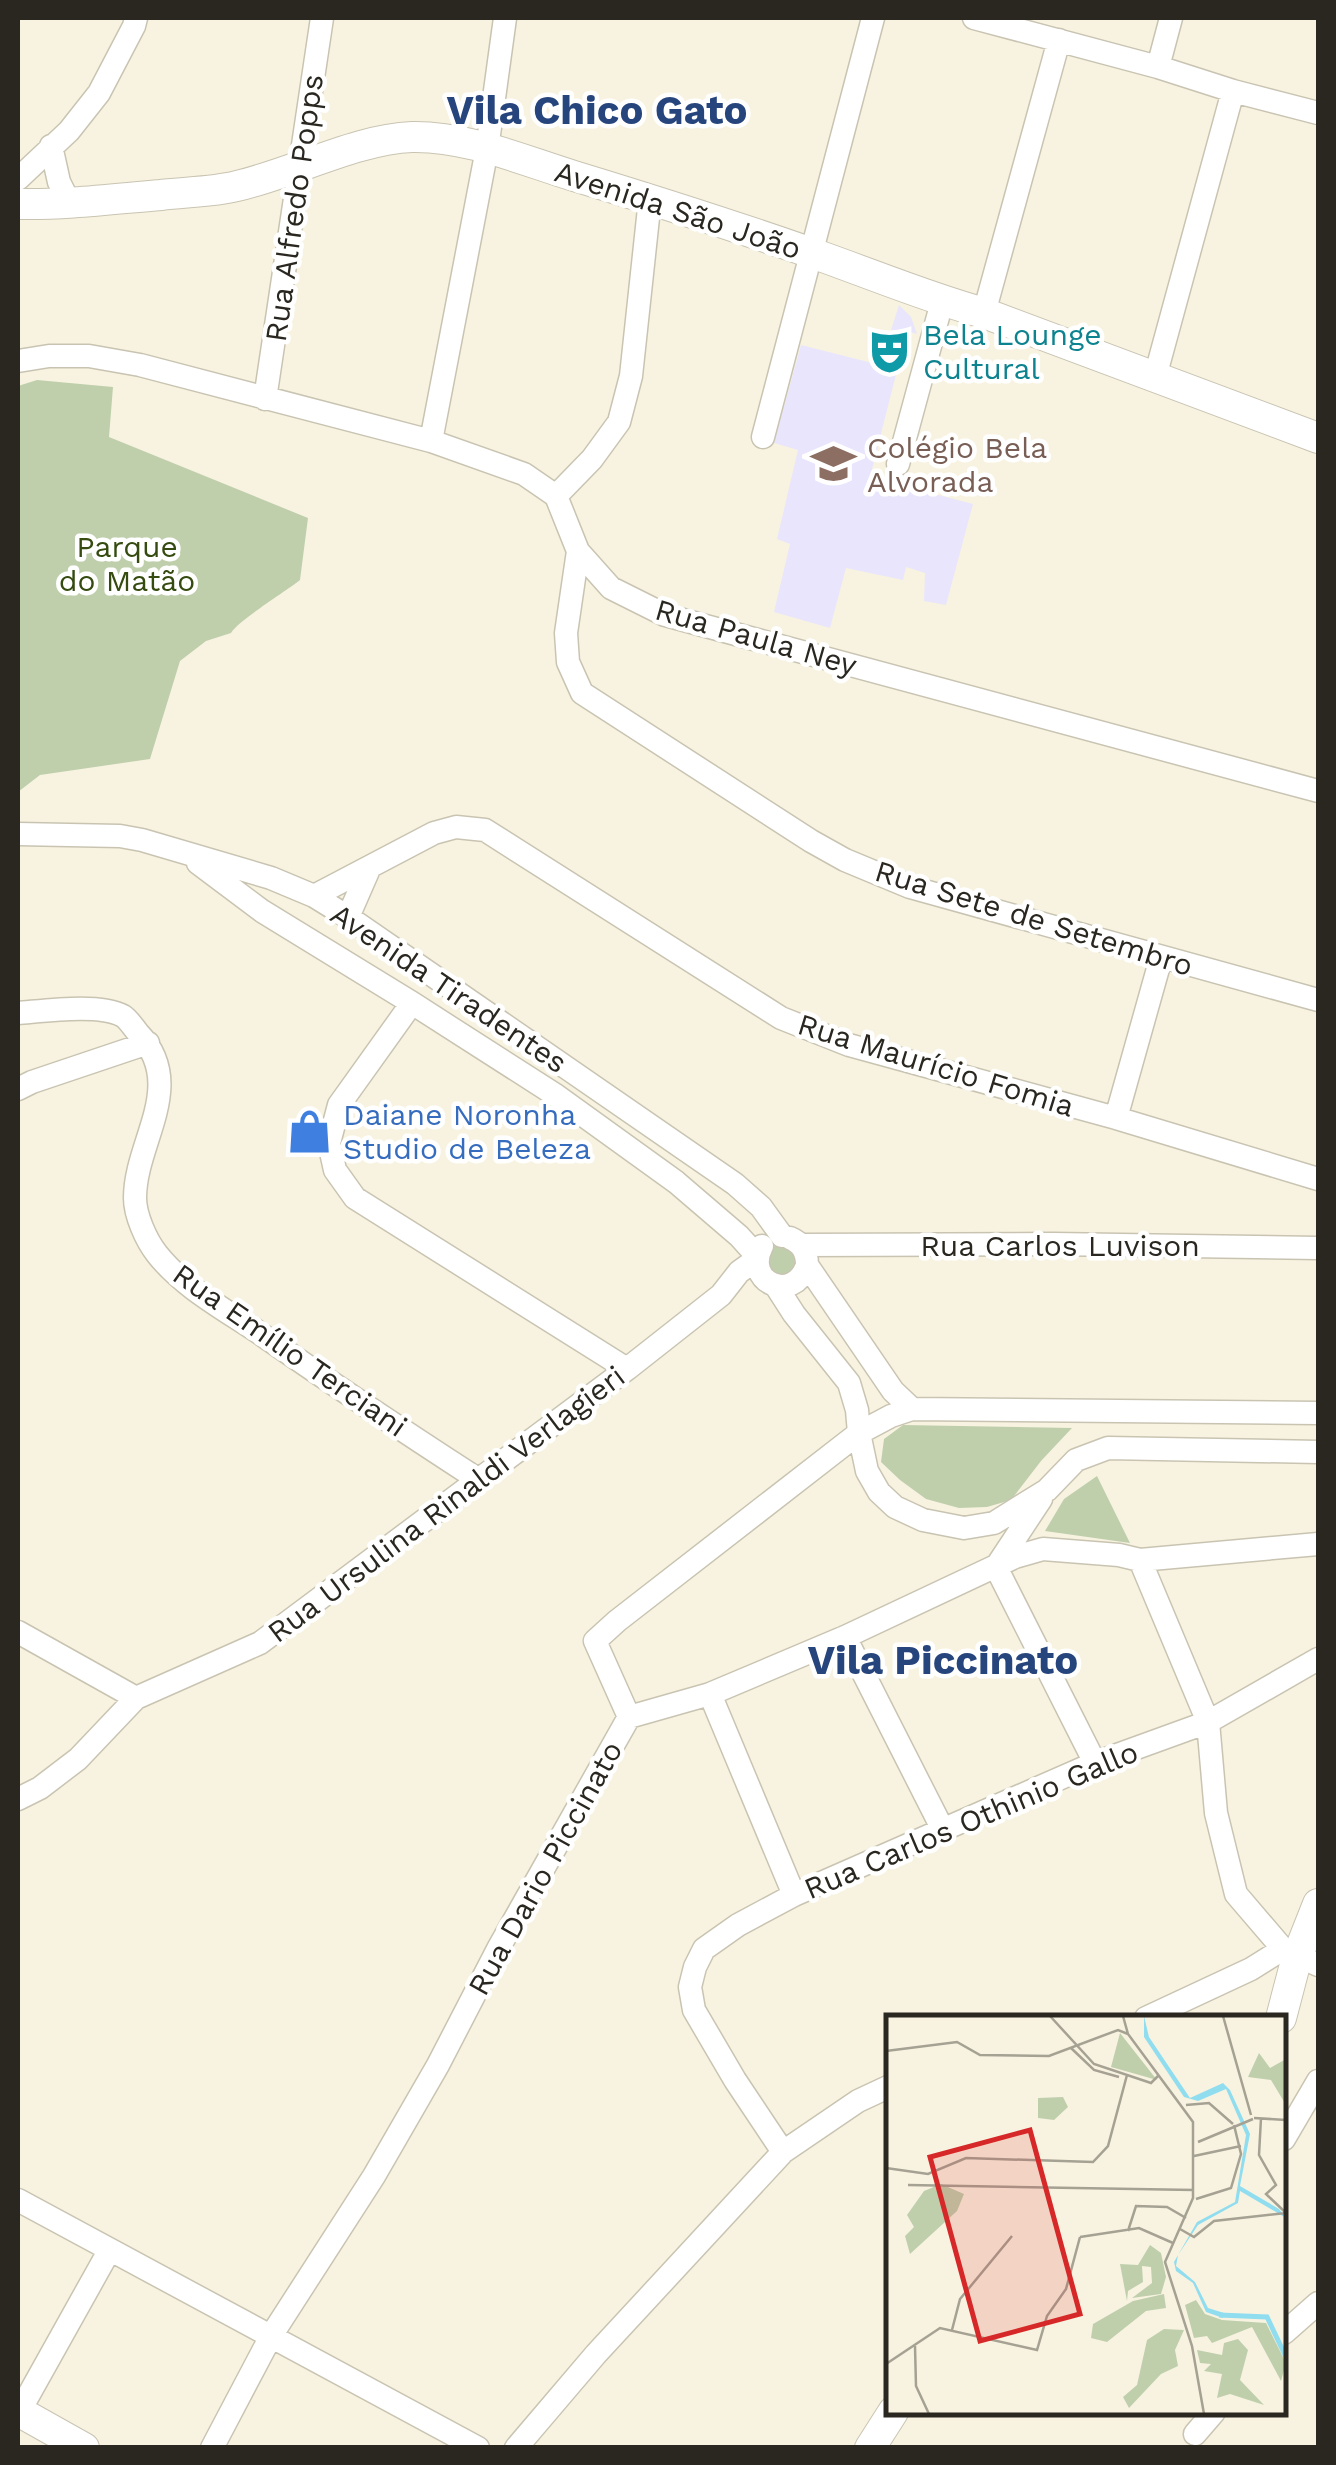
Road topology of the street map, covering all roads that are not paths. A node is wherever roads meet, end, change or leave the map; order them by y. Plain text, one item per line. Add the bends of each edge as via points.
1 (136, 18) edge
2 (322, 18) edge
3 (505, 18) edge
4 (874, 18) edge
5 (974, 18) edge
6 (1171, 18) edge
7 (999, 20) edge
8 (1059, 40) junction
9 (1158, 67) junction
10 (1233, 91) junction
11 (1318, 108) edge
12 (51, 146) junction
13 (487, 149) junction
14 (299, 168) junction
15 (18, 180) edge
16 (650, 199) junction
17 (18, 204) edge
18 (70, 204) junction
19 (811, 253) junction
20 (942, 302) junction
21 (984, 313) junction
22 (18, 360) edge
23 (1156, 376) junction
24 (265, 399) junction
25 (1318, 435) edge
26 (762, 437) dead end
27 (431, 441) junction
28 (898, 464) dead end
29 (556, 496) junction
30 (578, 551) junction
31 (1318, 790) edge
32 (18, 834) edge
33 (187, 854) junction
34 (368, 869) junction
35 (271, 878) junction
36 (314, 896) junction
37 (255, 907) junction
38 (348, 916) junction
39 (1161, 958) junction
40 (1318, 1000) edge
41 (412, 1003) junction
42 (18, 1013) edge
43 (148, 1043) junction
44 (18, 1089) edge
45 (1116, 1118) junction
46 (1318, 1179) edge
47 (797, 1248) junction
48 (1318, 1248) edge
49 (757, 1257) junction
50 (772, 1284) junction
51 (721, 1295) junction
52 (627, 1370) junction
53 (912, 1410) junction
54 (1249, 1411) junction
55 (1318, 1413) edge
56 (859, 1433) junction
57 (1234, 1452) junction
58 (1318, 1452) edge
59 (479, 1480) junction
60 (1047, 1490) junction
61 (1318, 1544) edge
62 (1140, 1560) junction
63 (996, 1567) junction
64 (18, 1632) edge
65 (845, 1638) junction
66 (1318, 1659) edge
67 (710, 1694) junction
68 (136, 1698) junction
69 (629, 1717) junction
70 (1208, 1722) junction
71 (1095, 1763) junction
72 (18, 1799) edge
73 (943, 1830) junction
74 (794, 1896) junction
75 (1318, 1904) edge
76 (1299, 1957) edge
77 (1152, 2015) edge
78 (1282, 2015) edge
79 (1318, 2081) edge
80 (886, 2088) edge
81 (1286, 2135) edge
82 (783, 2152) junction
83 (18, 2200) edge
84 (109, 2251) junction
85 (1318, 2303) edge
86 (1286, 2327) edge
87 (271, 2336) junction
88 (18, 2412) edge
89 (891, 2415) edge
90 (1211, 2415) edge
91 (1194, 2434) dead end
92 (84, 2448) edge
93 (212, 2448) edge
94 (478, 2448) edge
95 (516, 2448) edge
96 (870, 2448) edge

1 - 12 street via 99,93
2 - 14 street, Rua Alfredo Popps
3 - 13 street
4 - 19 street
5 - 7 street
6 - 9 street
7 - 8 street
8 - 9 street
8 - 21 street
9 - 10 street
10 - 11 street
10 - 23 street
12 - 15 street
12 - 18 street
13 - 14 main road, Avenida São João via 444,138 377,141
13 - 16 main road, Avenida São João
13 - 27 street
14 - 18 main road, Avenida São João via 234,187
14 - 24 street, Rua Alfredo Popps
16 - 19 main road, Avenida São João
16 - 29 street via 631,376 619,422
17 - 18 main road, Avenida São João
19 - 20 main road, Avenida São João
19 - 26 street
20 - 21 main road, Avenida São João
20 - 28 street
21 - 23 main road, Avenida São João
22 - 24 street via 88,356
23 - 25 main road, Avenida São João
24 - 27 street
27 - 29 street via 524,474
29 - 30 street, Rua Paula Ney
30 - 31 street, Rua Paula Ney via 611,588 664,615
30 - 39 street, Rua Sete de Setembro via 566,633 568,662 582,692 845,860 910,887
32 - 33 street, Avenida Tiradentes via 120,836
33 - 35 street, Avenida Tiradentes
33 - 37 street, Avenida Tiradentes
34 - 36 street, Rua Maurício Fomia
34 - 38 street
34 - 45 street, Rua Maurício Fomia via 434,833 485,830 781,1018 848,1045
35 - 36 street, Avenida Tiradentes
35 - 37 street via 259,889
36 - 38 street, Avenida Tiradentes
37 - 41 street, Avenida Tiradentes
38 - 47 street, Avenida Tiradentes via 736,1184
39 - 40 street, Rua Sete de Setembro
39 - 45 street
41 - 49 street, Avenida Tiradentes via 661,1171
41 - 52 street via 339,1105 329,1143 335,1170 355,1198
42 - 43 street via 82,1008 122,1016
43 - 44 street
43 - 59 street, Rua Emílio Terciani via 160,1095 134,1202 155,1252 181,1279
45 - 46 street, Rua Maurício Fomia
47 - 48 street, Rua Carlos Luvison
47 - 49 street via 766,1241
47 - 50 street via 805,1273 792,1284
47 - 53 street, Avenida Tiradentes
49 - 50 street
49 - 51 street, Rua Ursulina Rinaldi Verlagieri
50 - 51 street, Rua Ursulina Rinaldi Verlagieri
50 - 56 street via 849,1383
51 - 52 street, Rua Ursulina Rinaldi Verlagieri
52 - 59 street, Rua Ursulina Rinaldi Verlagieri
53 - 54 street
53 - 56 street
54 - 55 street
54 - 57 street via 1260,1428
56 - 60 street via 879,1492 923,1520 964,1528 994,1522
56 - 69 street via 595,1641
57 - 58 street
57 - 60 street via 1108,1448 1076,1460
59 - 68 street, Rua Ursulina Rinaldi Verlagieri via 260,1643
60 - 63 street
61 - 62 street, Rua Dario Piccinato
62 - 63 street, Rua Dario Piccinato via 1043,1550
62 - 70 street
63 - 65 street, Rua Dario Piccinato
63 - 71 street
64 - 68 street
65 - 67 street, Rua Dario Piccinato
65 - 73 street
66 - 70 street, Rua Carlos Othinio Gallo
67 - 69 street, Rua Dario Piccinato
67 - 74 street
68 - 72 street, Rua Ursulina Rinaldi Verlagieri via 78,1758
69 - 87 street, Rua Dario Piccinato via 438,2066
70 - 71 street, Rua Carlos Othinio Gallo
70 - 76 street via 1216,1813 1236,1894
71 - 73 street, Rua Carlos Othinio Gallo
73 - 74 street, Rua Carlos Othinio Gallo
74 - 82 street, Rua Carlos Othinio Gallo via 704,1949 690,1987 694,2010
75 - 76 main road
76 - 77 street via 1251,1969
76 - 78 main road
79 - 81 street
80 - 82 street
82 - 95 street
83 - 84 street
84 - 87 street
84 - 88 street
85 - 86 street
87 - 93 street, Rua Dario Piccinato
87 - 94 street
88 - 92 main road
89 - 96 main road
90 - 91 street

